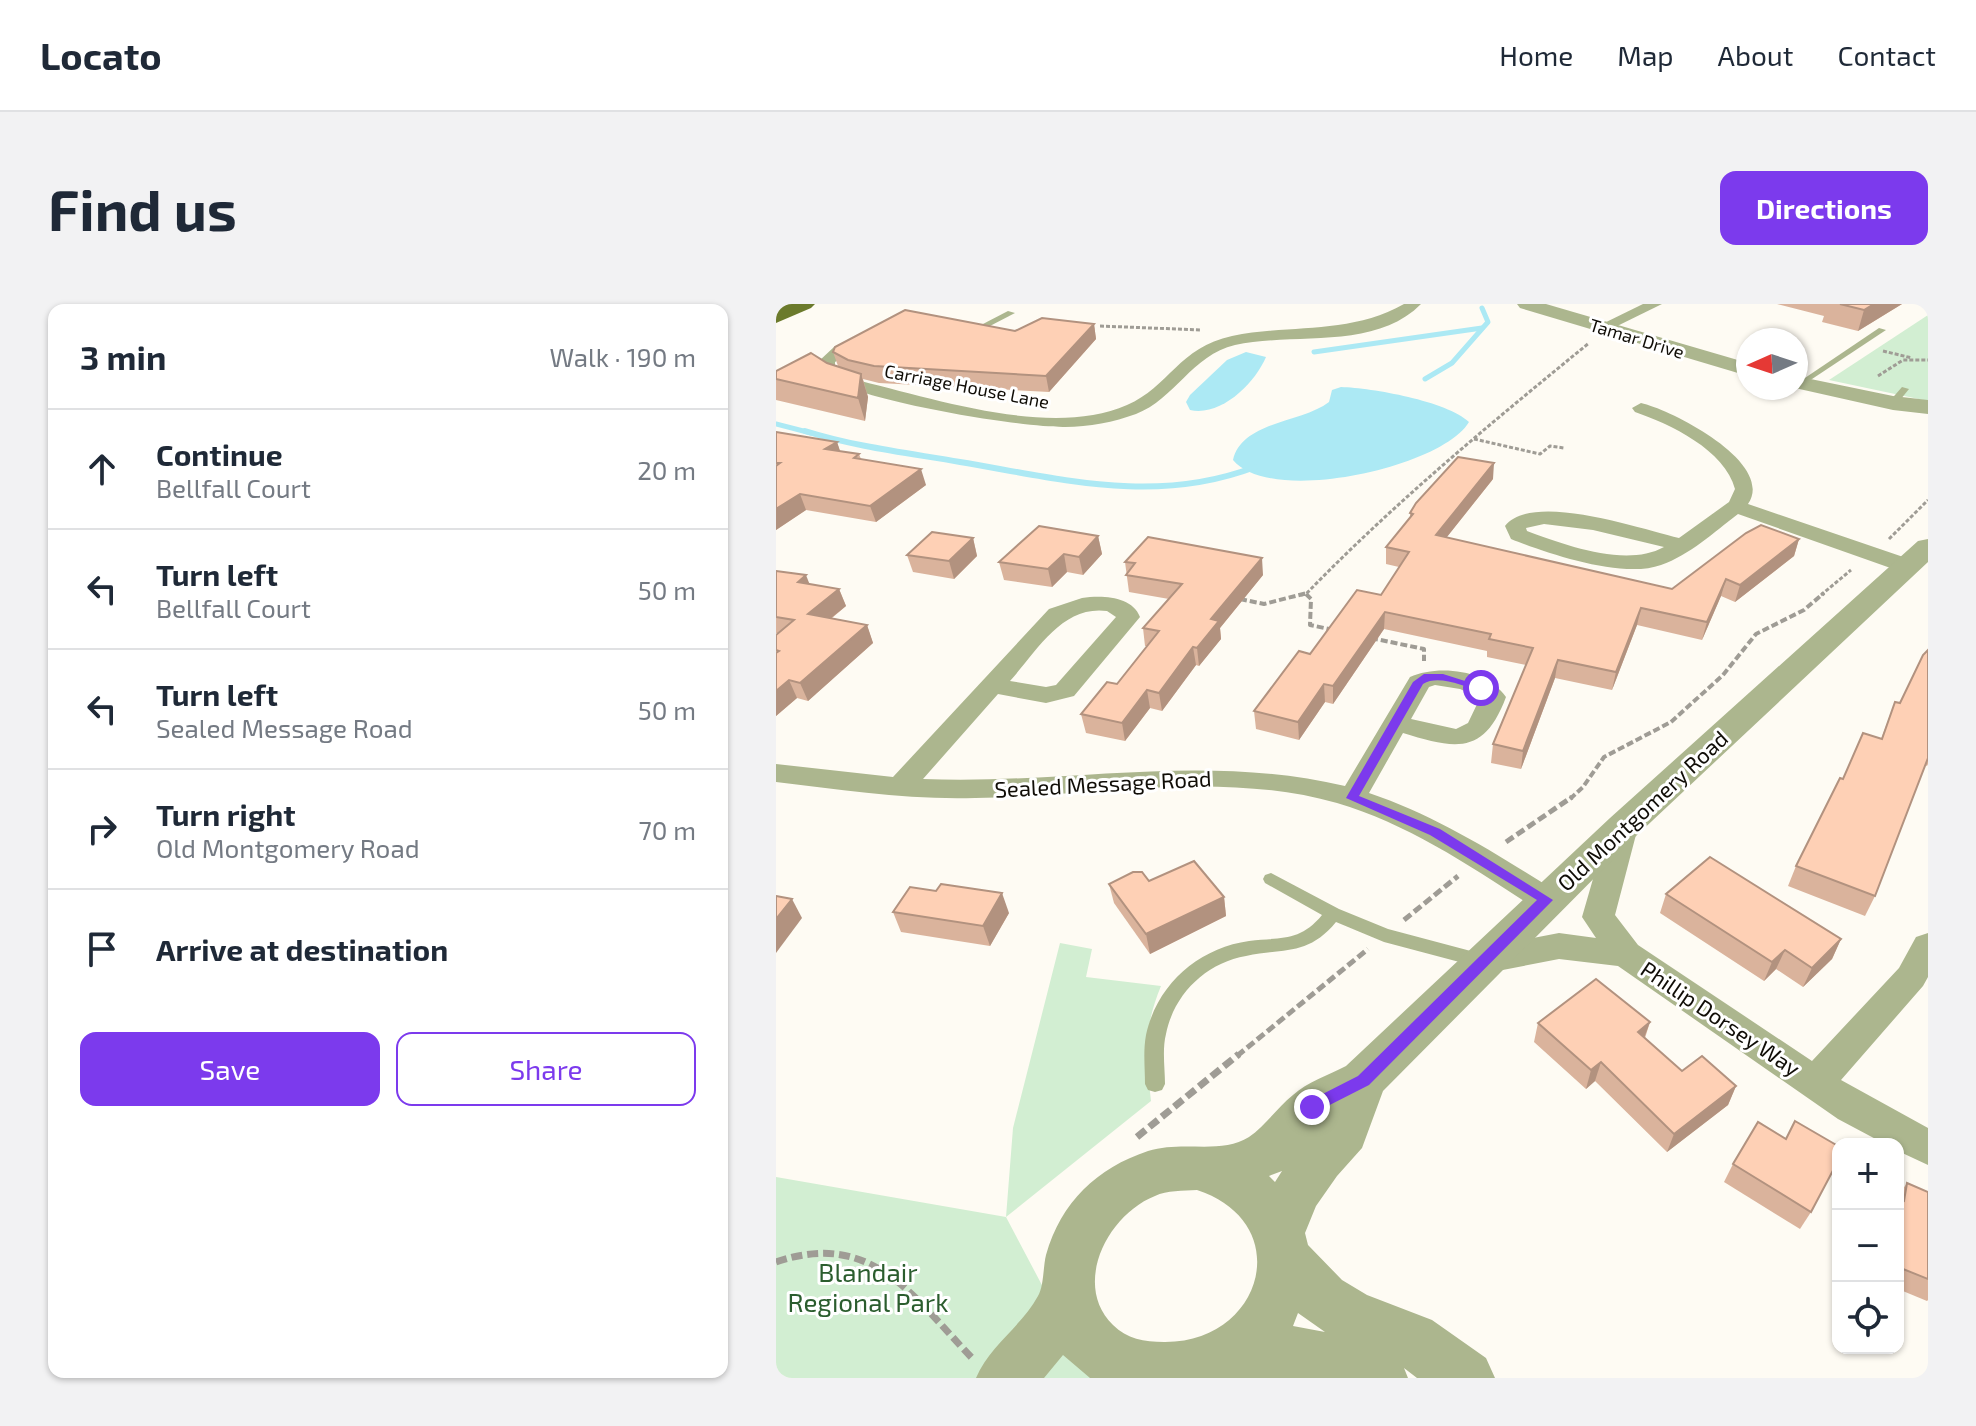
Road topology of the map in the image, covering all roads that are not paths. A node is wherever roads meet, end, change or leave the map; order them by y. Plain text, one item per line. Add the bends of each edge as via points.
1 (1414, 304) edge
2 (1526, 304) edge
3 (1627, 304) edge
4 (1655, 304) edge
5 (803, 305) edge
6 (1011, 313) dead end
7 (776, 317) edge
8 (985, 325) edge
9 (880, 329) edge
10 (1592, 330) junction
11 (1882, 330) dead end
12 (1736, 367) edge
13 (1808, 376) edge
14 (1808, 383) edge
15 (1899, 396) junction
16 (1928, 407) edge
17 (1641, 408) dead end
18 (1928, 414) edge
19 (1736, 506) junction
20 (1680, 545) junction
21 (1918, 557) edge
22 (992, 685) junction
23 (1397, 723) junction
24 (776, 773) edge
25 (899, 787) junction
26 (1352, 798) junction
27 (1623, 827) junction
28 (1271, 879) dead end
29 (1546, 900) junction
30 (1333, 914) junction
31 (1928, 946) edge
32 (1626, 954) junction
33 (1482, 961) junction
34 (1363, 1080) junction
35 (1816, 1082) junction
36 (1155, 1084) dead end
37 (1928, 1147) edge
38 (1215, 1171) junction
39 (1281, 1246) junction
40 (1068, 1301) junction
41 (1233, 1354) junction
42 (995, 1364) edge
43 (1113, 1374) edge
44 (1379, 1378) edge
45 (1466, 1378) edge

1 - 9 street, Carriage House Lane via 1381,324 1345,333 1250,338 1206,348 1137,407 1064,424 1026,422 846,383 827,372 832,355
2 - 10 street, Tamar Drive
3 - 10 street
4 - 10 street
5 - 7 main road
6 - 8 lane
10 - 12 street, Tamar Drive
11 - 13 lane
14 - 15 street
15 - 16 street
15 - 18 street
17 - 19 street via 1686,427 1726,460 1744,482
19 - 20 street
19 - 21 street
20 - 20 street via 1655,561 1627,562 1536,542 1518,535 1515,526 1522,519 1545,516
21 - 27 street, Old Montgomery Road
22 - 22 street via 1046,695 1065,691 1124,623 1126,611 1099,603 1071,606 1057,614
22 - 25 street
23 - 23 street via 1424,678 1443,677 1493,697 1476,732 1460,738
23 - 26 street
24 - 25 street, Sealed Message Road
25 - 26 street, Sealed Message Road via 991,788 1195,777 1279,783
26 - 29 street, Sealed Message Road via 1435,832
27 - 29 street, Old Montgomery Road
27 - 32 street, Phillip Dorsey Way via 1598,917
28 - 30 lane
29 - 33 street, Old Montgomery Road
30 - 33 lane via 1384,935
30 - 36 lane via 1315,935 1242,949 1182,979 1156,1034
31 - 35 street, Phillip Dorsey Way via 1911,977
32 - 33 street, Phillip Dorsey Way via 1559,946
32 - 35 street, Phillip Dorsey Way
33 - 34 street, Old Montgomery Road
34 - 38 street, Old Montgomery Road via 1312,1107 1264,1155
34 - 39 street, Old Montgomery Road via 1345,1133 1297,1191
35 - 37 street, Phillip Dorsey Way via 1851,1107
38 - 39 street via 1252,1190 1269,1210
38 - 40 street via 1163,1169 1131,1181 1103,1203 1081,1232 1069,1266
39 - 41 street via 1280,1284 1271,1310 1256,1335
39 - 45 street via 1323,1299 1351,1317 1412,1340
40 - 42 street via 1038,1343
40 - 43 street via 1080,1332
41 - 43 street via 1179,1377
41 - 44 street via 1303,1354

